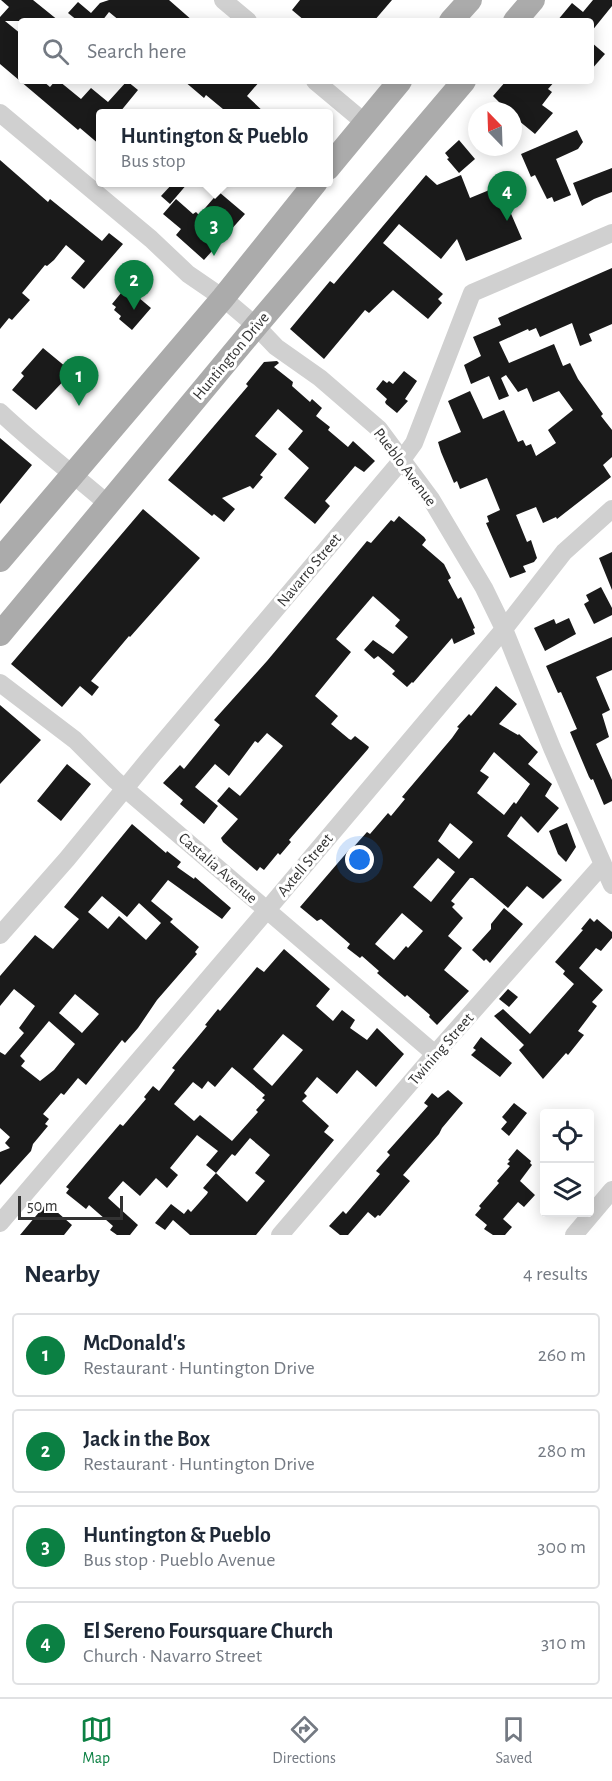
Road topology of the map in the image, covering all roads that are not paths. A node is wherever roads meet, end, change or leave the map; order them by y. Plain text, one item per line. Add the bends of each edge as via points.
1 (223, 0) edge
2 (470, 0) edge
3 (533, 0) edge
4 (244, 18) edge
5 (454, 18) edge
6 (518, 18) edge
7 (319, 84) edge
8 (397, 84) edge
9 (461, 84) edge
10 (0, 112) edge
11 (364, 122) junction
12 (333, 162) edge
13 (313, 187) edge
14 (612, 233) edge
15 (223, 298) junction
16 (256, 326) junction
17 (0, 412) edge
18 (401, 461) junction
19 (73, 473) junction
20 (108, 504) junction
21 (612, 509) edge
22 (0, 560) edge
23 (504, 629) junction
24 (0, 634) edge
25 (0, 682) edge
26 (126, 787) junction
27 (603, 864) junction
28 (612, 885) edge
29 (267, 910) junction
30 (0, 935) edge
31 (435, 1054) junction
32 (612, 1190) edge
33 (0, 1223) edge
34 (280, 1235) edge
35 (574, 1235) edge

1 - 4 street
2 - 5 main road
3 - 6 main road
7 - 11 street
8 - 11 main road
9 - 16 main road, Huntington Drive
10 - 15 street, Pueblo Avenue via 151,238 188,274
11 - 12 main road
13 - 15 main road
14 - 18 street, Navarro Street via 471,293 414,443
15 - 16 street, Pueblo Avenue
15 - 19 main road
16 - 18 street, Pueblo Avenue via 276,347 320,378 378,429
16 - 20 main road, Huntington Drive
17 - 19 street
18 - 23 street, Pueblo Avenue via 431,499
18 - 26 street, Navarro Street
19 - 20 street
19 - 22 main road
20 - 24 main road, Huntington Drive
21 - 23 street, Axtell Street via 564,552
23 - 27 street, Pueblo Avenue
23 - 29 street, Axtell Street
25 - 26 street, Castalia Avenue via 75,740
26 - 29 street, Castalia Avenue
26 - 30 street, Navarro Street
27 - 28 street, Pueblo Avenue
27 - 31 street, Twining Street
29 - 31 street, Castalia Avenue
29 - 33 street, Axtell Street
31 - 34 street, Twining Street
32 - 35 street

